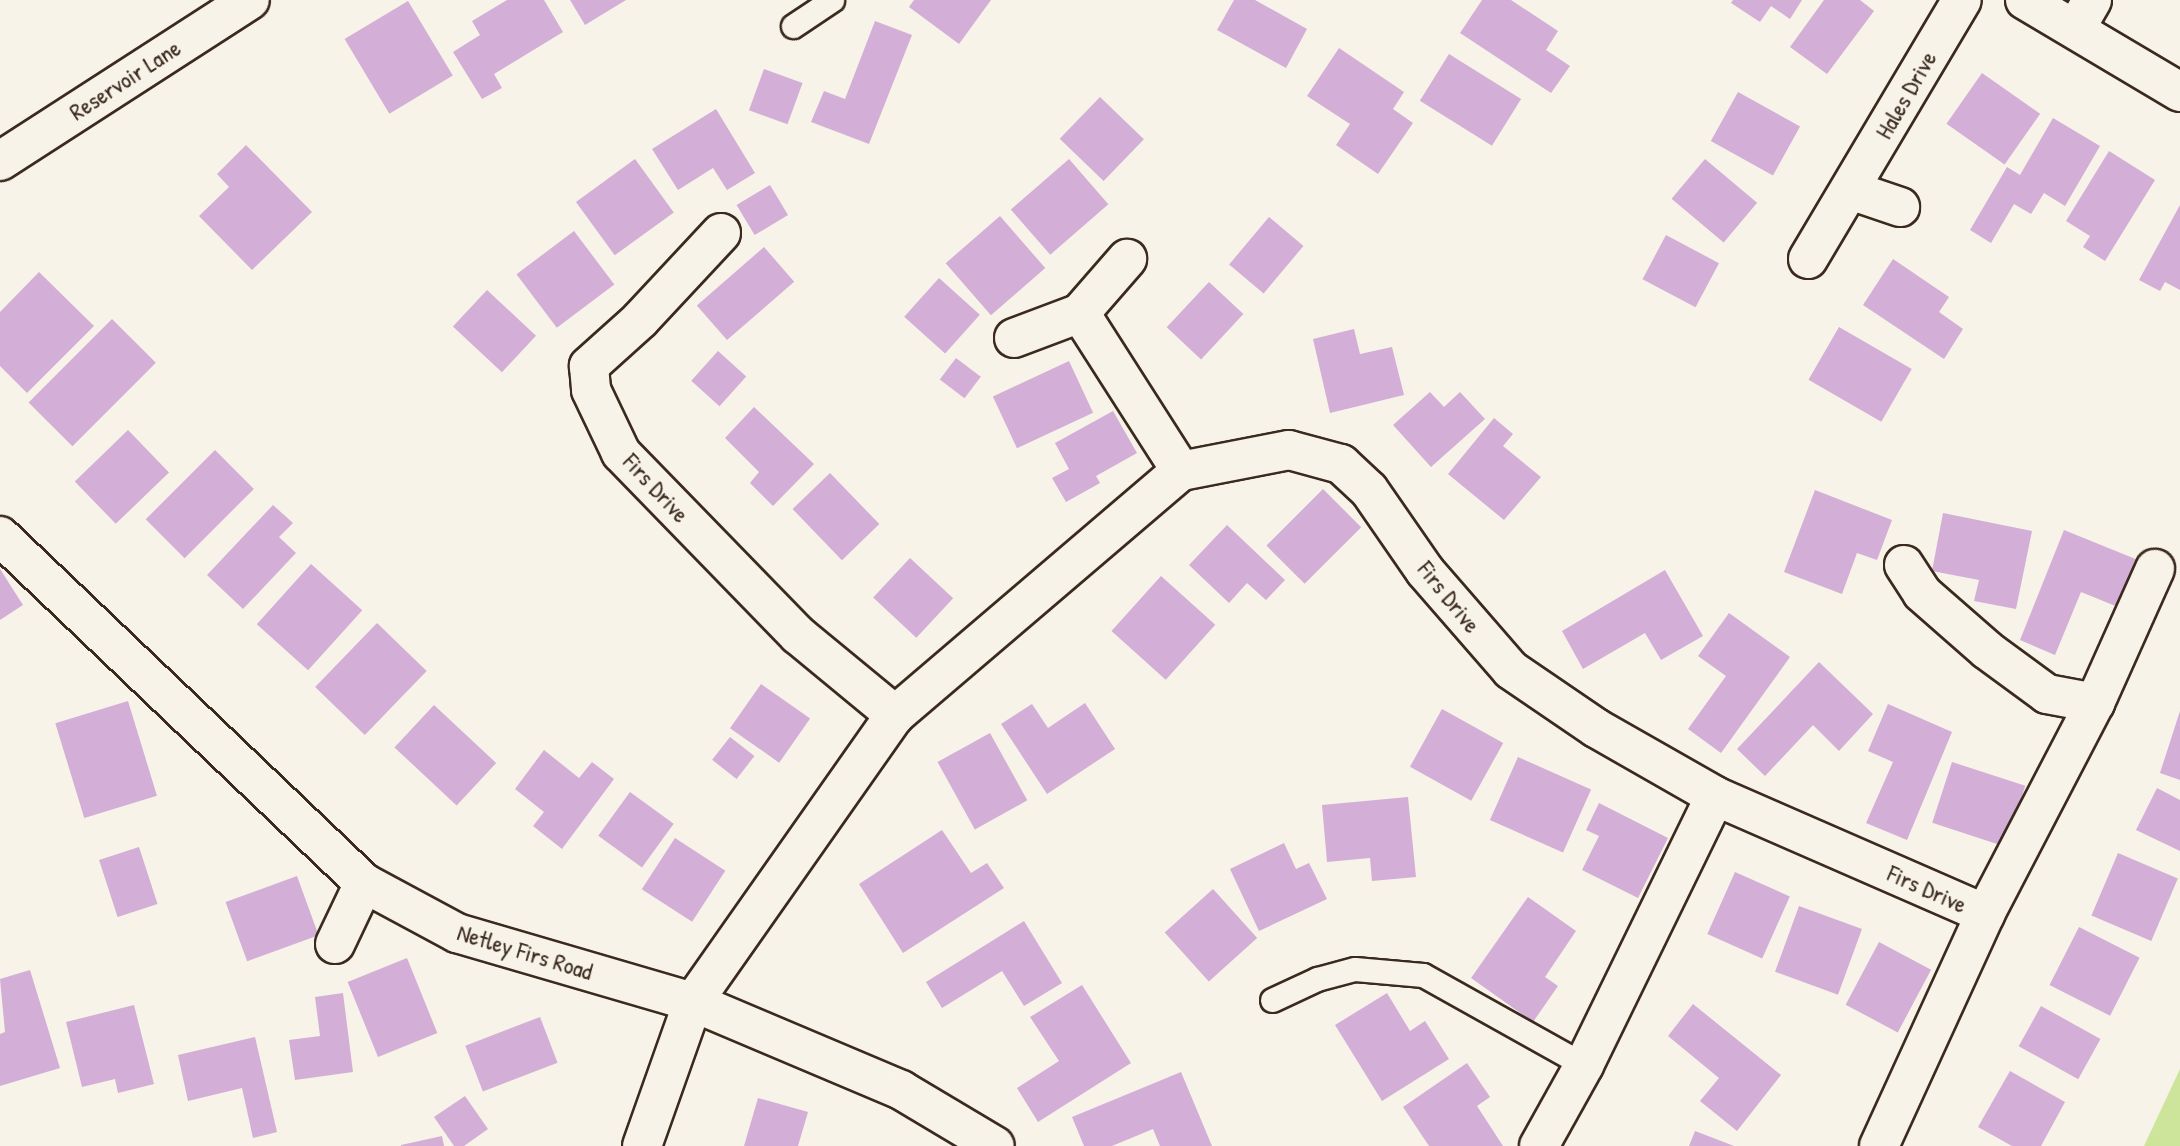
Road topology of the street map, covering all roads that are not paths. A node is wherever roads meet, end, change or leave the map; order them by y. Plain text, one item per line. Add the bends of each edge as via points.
1 (250, 0) edge
2 (832, 0) edge
3 (1962, 0) edge
4 (2025, 0) edge
5 (2084, 14) edge
6 (793, 26) dead end
7 (2180, 92) edge
8 (0, 161) edge
9 (1850, 190) junction
10 (1900, 207) dead end
11 (721, 233) dead end
12 (1128, 259) dead end
13 (1808, 259) dead end
14 (1080, 313) junction
15 (1014, 338) dead end
16 (1181, 471) junction
17 (0, 536) edge
18 (1904, 565) dead end
19 (2155, 569) dead end
20 (2095, 703) junction
21 (895, 715) junction
22 (1715, 796) junction
23 (364, 883) junction
24 (1985, 914) junction
25 (335, 944) dead end
26 (1272, 1000) dead end
27 (693, 1002) junction
28 (1584, 1065) junction
29 (642, 1146) edge
30 (995, 1146) edge
31 (1539, 1146) edge
32 (1879, 1146) edge

1 - 8 street, Reservoir Lane
2 - 6 lane
3 - 9 street, Hales Drive
4 - 5 street
5 - 7 street
9 - 10 street
9 - 13 street, Hales Drive
11 - 21 street, Firs Drive via 640,320 589,366 591,390 621,453 798,635
12 - 14 street
14 - 15 street
14 - 16 street
16 - 21 street, Firs Drive
16 - 22 street, Firs Drive via 1289,450 1340,464 1369,490 1425,571 1511,670 1596,728
17 - 23 street, Netley Firs Road
18 - 20 street via 1932,601 2047,694
19 - 20 street, Firs Drive
20 - 24 street, Firs Drive
21 - 27 street, Firs Drive
22 - 24 street, Firs Drive
22 - 28 street
23 - 25 street
23 - 27 street, Netley Firs Road via 457,933
24 - 32 street, Firs Drive
26 - 28 lane via 1317,979 1355,969 1423,975
27 - 29 street, Firs Drive
27 - 30 street, Netley Firs Road via 901,1090
28 - 31 street

